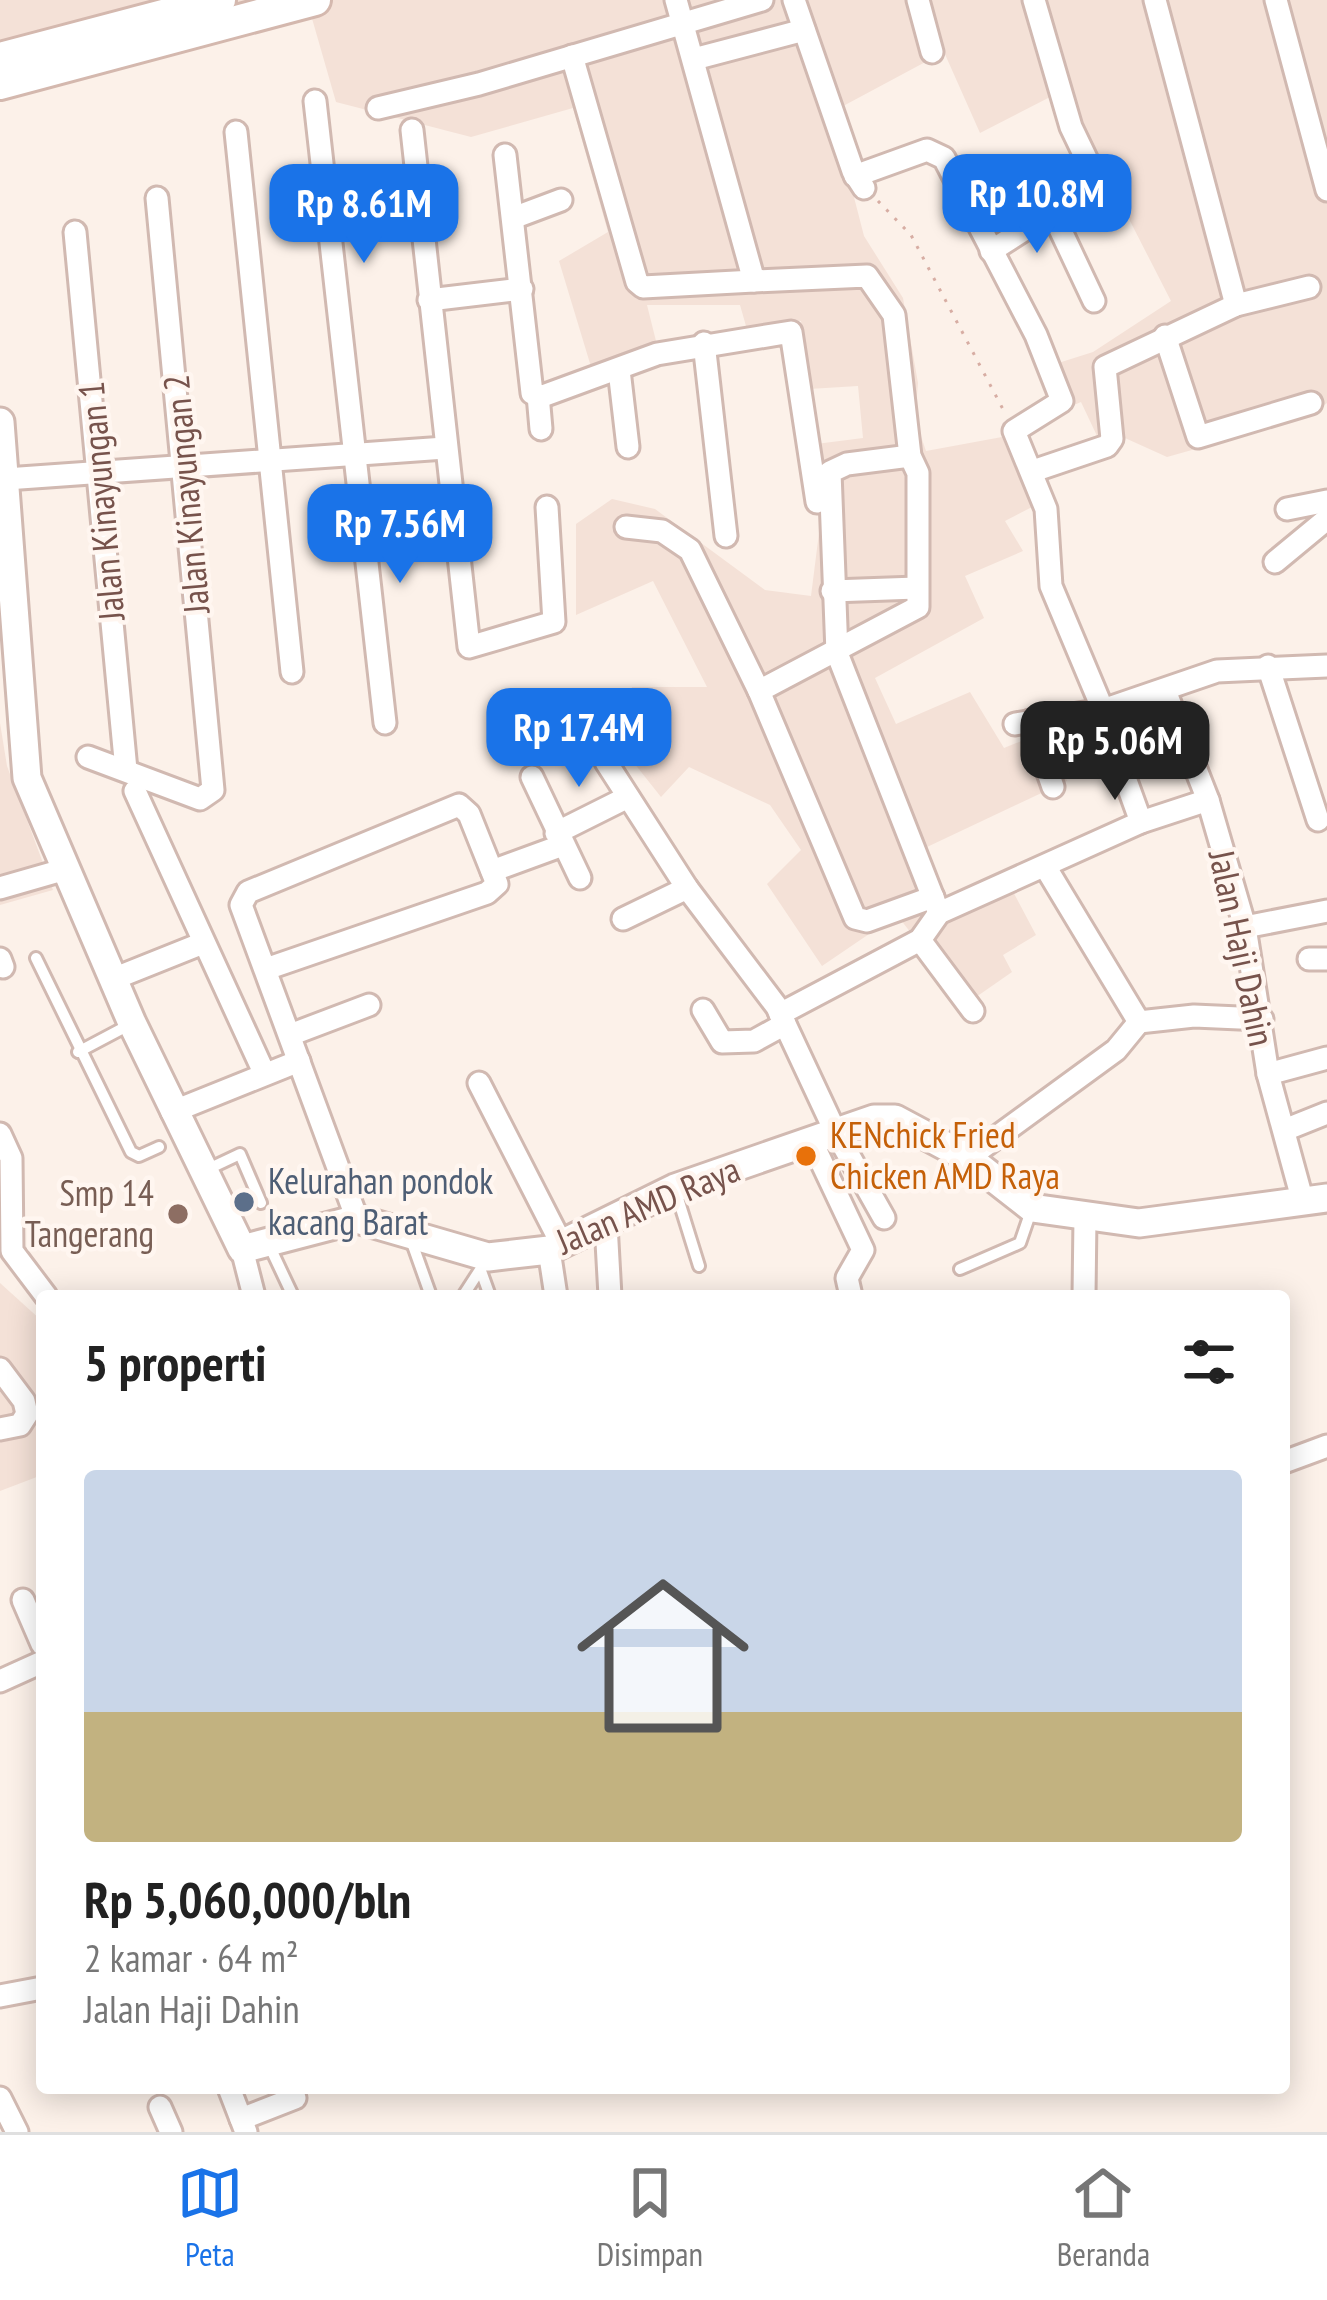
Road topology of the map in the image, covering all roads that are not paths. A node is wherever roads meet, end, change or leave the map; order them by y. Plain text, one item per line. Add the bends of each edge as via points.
1 (220, 0) edge
2 (315, 0) edge
3 (761, 0) edge
4 (794, 0) edge
5 (918, 0) edge
6 (1034, 0) edge
7 (1155, 0) edge
8 (1276, 0) edge
9 (680, 11) edge
10 (804, 30) junction
11 (932, 52) dead end
12 (572, 56) junction
13 (0, 58) edge
14 (694, 59) junction
15 (0, 84) edge
16 (315, 101) dead end
17 (378, 108) dead end
18 (412, 130) dead end
19 (236, 132) dead end
20 (506, 155) dead end
21 (1327, 190) edge
22 (157, 198) dead end
23 (561, 200) dead end
24 (1052, 212) junction
25 (513, 218) junction
26 (75, 232) dead end
27 (991, 251) junction
28 (754, 281) junction
29 (1309, 286) dead end
30 (522, 289) junction
31 (430, 300) junction
32 (1094, 301) dead end
33 (1236, 305) junction
34 (1165, 336) junction
35 (704, 343) junction
36 (619, 370) junction
37 (538, 395) junction
38 (1311, 403) dead end
39 (0, 422) edge
40 (541, 429) dead end
41 (628, 447) dead end
42 (445, 448) junction
43 (358, 454) junction
44 (910, 456) junction
45 (270, 460) junction
46 (184, 466) junction
47 (1034, 471) junction
48 (99, 472) junction
49 (6, 479) junction
50 (1327, 501) edge
51 (817, 502) dead end
52 (547, 507) dead end
53 (1287, 509) dead end
54 (1327, 520) edge
55 (626, 526) dead end
56 (726, 536) dead end
57 (1275, 562) dead end
58 (917, 588) junction
59 (832, 591) junction
60 (8, 615) edge
61 (837, 653) junction
62 (1327, 665) edge
63 (1268, 667) junction
64 (292, 672) dead end
65 (759, 691) junction
66 (1166, 693) junction
67 (1103, 710) junction
68 (385, 723) dead end
69 (88, 758) dead end
70 (606, 762) dead end
71 (1124, 775) dead end
72 (532, 777) dead end
73 (131, 780) junction
74 (1053, 787) dead end
75 (628, 797) junction
76 (1208, 800) junction
77 (1318, 820) dead end
78 (1142, 822) junction
79 (560, 839) junction
80 (1046, 868) junction
81 (66, 869) junction
82 (492, 871) junction
83 (580, 878) dead end
84 (0, 888) edge
85 (687, 888) junction
86 (936, 905) junction
87 (1327, 911) edge
88 (623, 920) dead end
89 (1245, 927) junction
90 (920, 940) junction
91 (203, 943) junction
92 (36, 958) dead end
93 (266, 970) junction
94 (113, 979) junction
95 (369, 1005) dead end
96 (703, 1010) dead end
97 (974, 1011) dead end
98 (783, 1019) junction
99 (1262, 1019) junction
100 (1139, 1022) junction
101 (132, 1023) junction
102 (290, 1035) junction
103 (78, 1052) junction
104 (1327, 1058) edge
105 (299, 1061) junction
106 (261, 1066) dead end
107 (1268, 1074) junction
108 (479, 1084) dead end
109 (172, 1112) junction
110 (1327, 1113) edge
111 (1287, 1129) junction
112 (0, 1134) edge
113 (823, 1136) junction
114 (159, 1147) dead end
115 (968, 1158) junction
116 (202, 1172) junction
117 (675, 1188) junction
118 (1315, 1200) edge
119 (261, 1203) dead end
120 (1032, 1208) junction
121 (884, 1218) dead end
122 (1085, 1218) junction
123 (357, 1219) junction
124 (606, 1224) junction
125 (410, 1234) junction
126 (555, 1246) junction
127 (255, 1247) junction
128 (484, 1264) junction
129 (699, 1266) dead end
130 (960, 1269) dead end
131 (41, 1290) edge
132 (254, 1290) edge
133 (288, 1290) edge
134 (428, 1290) edge
135 (467, 1290) edge
136 (489, 1290) edge
137 (556, 1290) edge
138 (610, 1290) edge
139 (850, 1290) edge
140 (1084, 1290) edge
141 (0, 1369) edge
142 (0, 1429) edge
143 (1327, 1446) edge
144 (1290, 1460) edge
145 (23, 1600) dead end
146 (36, 1631) edge
147 (36, 1665) edge
148 (0, 1681) edge
149 (36, 1989) edge
150 (0, 1996) edge
151 (231, 2094) edge
152 (0, 2098) edge
153 (295, 2098) dead end
154 (160, 2107) dead end
155 (243, 2126) edge
156 (16, 2132) edge
157 (172, 2132) edge

1 - 13 main road
2 - 15 main road
3 - 9 street
4 - 10 street
5 - 11 street
6 - 24 street via 1071,127 1097,181
7 - 33 street
8 - 21 street
9 - 12 street
9 - 14 street
10 - 14 street
10 - 27 street via 859,182 927,150 944,158
12 - 17 street
12 - 28 street via 638,282
14 - 28 street
16 - 43 street
18 - 31 street
19 - 45 street
20 - 25 street
22 - 46 street, Jalan Kinayungan 2
23 - 25 street
24 - 27 street
24 - 32 street
25 - 30 street
26 - 48 street, Jalan Kinayungan 1
27 - 47 street via 1061,401 1014,430
28 - 44 street via 867,276 879,287 895,315
29 - 33 street
30 - 31 street
30 - 37 street
31 - 42 street
33 - 34 street
34 - 38 street via 1198,437
34 - 47 street via 1105,368 1107,446
35 - 36 street
35 - 51 street via 790,332
35 - 56 street
36 - 37 street
36 - 41 street
37 - 40 street
39 - 49 street
42 - 43 street
42 - 52 street via 465,643 476,648 554,622
43 - 45 street
43 - 68 street
44 - 58 street via 918,473
44 - 59 street via 830,472
45 - 46 street
45 - 64 street
46 - 48 street
46 - 73 street, Jalan Kinayungan 2 via 213,790 200,799
47 - 67 street via 1046,509 1051,586
48 - 49 street
48 - 73 street, Jalan Kinayungan 1
49 - 60 street
50 - 53 street
54 - 57 street
55 - 65 street via 662,531 690,550
58 - 59 street
58 - 61 street via 918,607
59 - 61 street
60 - 81 street via 14,749
61 - 65 street
61 - 86 street
62 - 63 street
63 - 66 street via 1217,671
63 - 77 street
65 - 86 street via 855,918
66 - 67 street
66 - 76 street, Jalan Haji Dahin
67 - 74 street via 1023,722
69 - 73 street
70 - 75 street
71 - 78 street
72 - 79 street
73 - 91 street, Jalan Kinayungan 1
75 - 79 street
75 - 85 street
76 - 78 street
76 - 89 street, Jalan Haji Dahin
78 - 80 street
79 - 82 street
79 - 83 street
80 - 86 street
80 - 100 street
81 - 84 street
81 - 94 street
82 - 93 street via 497,884 487,893
82 - 93 street via 459,805 248,892 241,905
85 - 88 street
85 - 98 street
86 - 90 street
87 - 89 street
89 - 99 street, Jalan Haji Dahin
90 - 97 street
90 - 98 street
91 - 94 street
91 - 106 street, Jalan Kinayungan 1
92 - 103 lane
93 - 102 street
94 - 101 street
95 - 102 street
96 - 98 street via 722,1042 754,1041
98 - 113 street
99 - 100 street
99 - 107 street, Jalan Haji Dahin
100 - 115 street via 1116,1050
101 - 103 lane
101 - 109 street
102 - 105 street
103 - 114 lane via 131,1152
104 - 107 street
105 - 109 street
105 - 123 street
107 - 111 street, Jalan Haji Dahin
108 - 126 street
109 - 116 street
110 - 111 street
111 - 118 street, Jalan Haji Dahin
112 - 131 street via 11,1158 11,1252
113 - 115 street, Jalan AMD Raya via 895,1119
113 - 117 street, Jalan AMD Raya
113 - 121 street
113 - 139 street via 862,1250 847,1278
115 - 120 street, Jalan AMD Raya
116 - 119 lane via 240,1154
116 - 127 street
117 - 124 street, Jalan AMD Raya
117 - 129 lane
118 - 122 street, Jalan AMD Raya via 1139,1223
120 - 122 street, Jalan AMD Raya
120 - 130 lane via 1020,1243
122 - 140 street
123 - 125 street, Jalan AMD Raya
123 - 127 street
124 - 126 street, Jalan AMD Raya
124 - 138 street
125 - 128 street, Jalan AMD Raya
125 - 134 lane
126 - 128 street, Jalan AMD Raya
126 - 137 street
127 - 132 street
127 - 133 lane
128 - 135 lane
128 - 136 lane
141 - 142 street via 24,1401 26,1420
143 - 144 street
145 - 146 street
147 - 148 street
149 - 150 street
151 - 155 street
152 - 156 street
153 - 155 street
154 - 157 street

